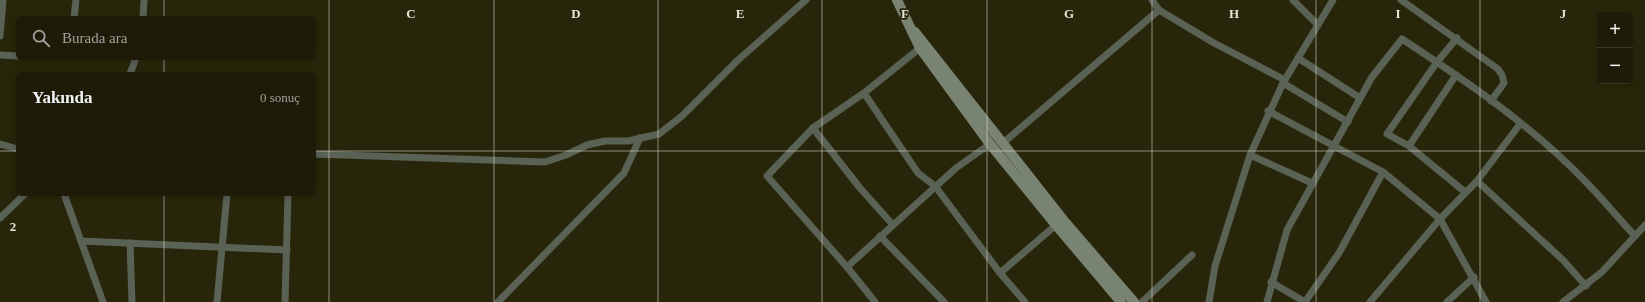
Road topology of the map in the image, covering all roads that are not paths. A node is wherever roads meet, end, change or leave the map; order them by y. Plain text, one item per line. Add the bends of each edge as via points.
1 (3, 0) edge
2 (76, 0) edge
3 (144, 0) edge
4 (806, 0) edge
5 (897, 0) edge
6 (1152, 0) edge
7 (1293, 0) edge
8 (1333, 0) edge
9 (1401, 0) edge
10 (1159, 10) junction
11 (74, 16) edge
12 (143, 16) edge
13 (1318, 25) junction
14 (911, 28) junction
15 (0, 36) edge
16 (1457, 38) junction
17 (920, 48) junction
18 (0, 55) edge
19 (16, 56) edge
20 (1298, 58) junction
21 (135, 60) edge
22 (1437, 62) junction
23 (131, 72) edge
24 (1456, 75) junction
25 (1284, 82) junction
26 (864, 93) junction
27 (1360, 98) junction
28 (1491, 101) junction
29 (1268, 111) junction
30 (1348, 122) junction
31 (1520, 124) junction
32 (813, 128) junction
33 (640, 138) junction
34 (0, 144) edge
35 (990, 144) junction
36 (1409, 146) junction
37 (1334, 147) junction
38 (16, 148) edge
39 (1005, 150) junction
40 (316, 154) edge
41 (1250, 155) junction
42 (1383, 172) junction
43 (1477, 181) junction
44 (1312, 183) junction
45 (935, 186) junction
46 (1465, 192) junction
47 (23, 196) edge
48 (65, 196) edge
49 (227, 196) edge
50 (288, 196) edge
51 (0, 218) edge
52 (1440, 218) junction
53 (893, 225) junction
54 (1056, 225) junction
55 (1645, 225) edge
56 (880, 236) junction
57 (1635, 236) junction
58 (81, 241) junction
59 (130, 243) junction
60 (222, 247) junction
61 (286, 250) junction
62 (1192, 255) dead end
63 (847, 267) junction
64 (1000, 273) junction
65 (1474, 277) junction
66 (1271, 282) junction
67 (1586, 286) junction
68 (104, 302) edge
69 (132, 302) edge
70 (217, 302) edge
71 (285, 302) edge
72 (498, 302) edge
73 (875, 302) edge
74 (944, 302) edge
75 (1026, 302) edge
76 (1121, 302) edge
77 (1134, 302) edge
78 (1142, 302) edge
79 (1209, 302) edge
80 (1267, 302) edge
81 (1305, 302) edge
82 (1370, 302) edge
83 (1447, 302) edge
84 (1486, 302) edge
85 (1563, 302) edge

1 - 15 street
2 - 11 street
3 - 12 street
4 - 33 street via 738,60 682,116 659,134
5 - 14 main road
6 - 10 street
7 - 13 street
8 - 13 street
9 - 16 street
10 - 25 street
10 - 39 street
13 - 20 street
14 - 17 main road
14 - 39 main road
16 - 22 street
16 - 28 street via 1498,69 1502,75 1504,83
17 - 26 street
17 - 35 main road
18 - 19 street
20 - 25 street
20 - 27 street
21 - 23 street
22 - 24 street
22 - 27 street via 1402,39 1372,77
22 - 36 street via 1387,134
24 - 28 street
24 - 36 street
25 - 29 street
25 - 30 street
26 - 32 street
26 - 45 street via 918,173
27 - 30 street
28 - 31 street
29 - 37 street
29 - 41 street
30 - 37 street
31 - 43 street
31 - 57 street via 1584,180
32 - 53 street
32 - 63 street via 767,176
33 - 40 street via 587,144 545,162
33 - 72 street via 624,173
34 - 38 street
35 - 39 main road
35 - 45 street
36 - 46 street
37 - 42 street
37 - 44 street
39 - 54 main road
39 - 77 main road
41 - 44 street
41 - 79 street via 1215,266
42 - 52 street
42 - 81 street via 1338,253
43 - 46 street
43 - 67 street via 1563,260
44 - 66 street via 1287,230
45 - 53 street
45 - 64 street
46 - 52 street
47 - 51 street
48 - 58 street
49 - 60 street
50 - 61 street
52 - 65 street
52 - 82 street
53 - 56 street
54 - 64 street
54 - 76 main road
55 - 57 street
56 - 63 street
56 - 74 street
57 - 67 street
58 - 59 street
58 - 68 street
59 - 60 street
59 - 69 street
60 - 61 street
60 - 70 street
61 - 71 street
62 - 78 street
63 - 73 street
64 - 75 street
65 - 83 street
65 - 84 street
66 - 80 street
66 - 81 street
67 - 85 street

